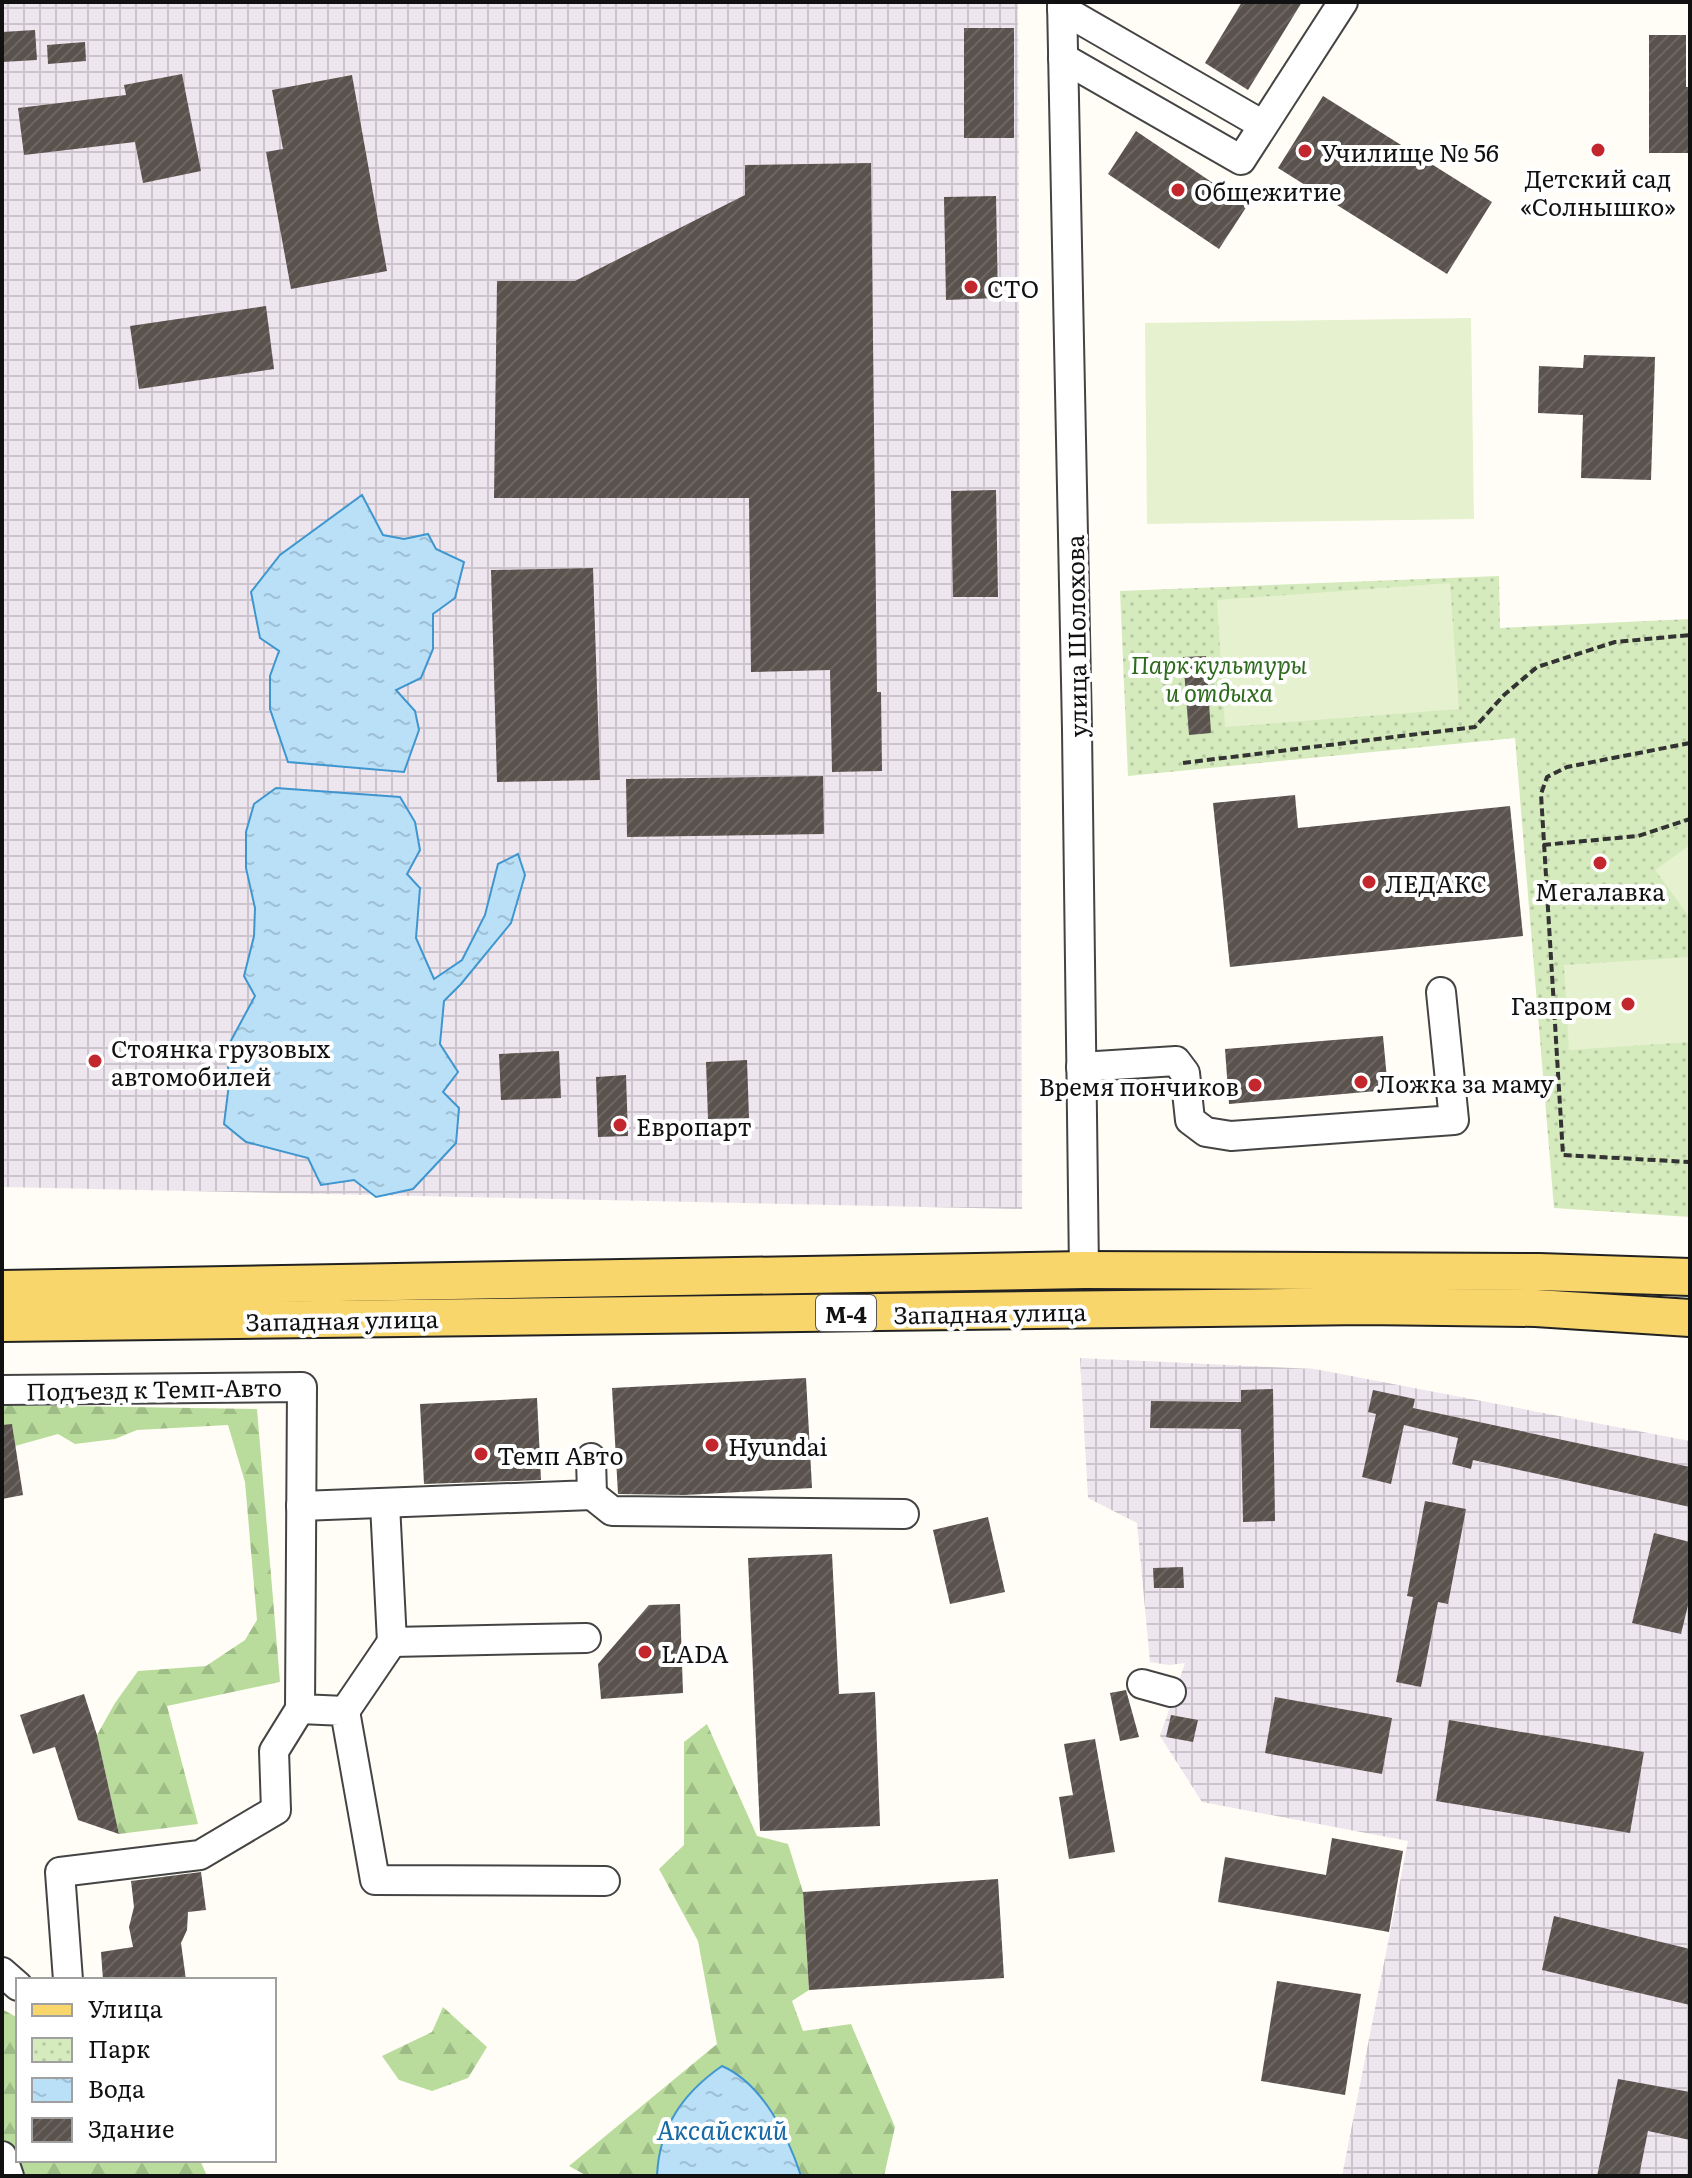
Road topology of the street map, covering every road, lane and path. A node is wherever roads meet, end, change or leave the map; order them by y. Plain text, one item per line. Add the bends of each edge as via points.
1 (1343, 2) edge
2 (1062, 5) edge
3 (1063, 58) junction
4 (1263, 125) junction
5 (1690, 635) edge
6 (1690, 743) edge
7 (1183, 763) dead end
8 (1690, 819) edge
9 (1543, 845) junction
10 (1441, 992) dead end
11 (1081, 1067) junction
12 (1690, 1162) edge
13 (1084, 1270) junction
14 (1690, 1277) edge
15 (2, 1289) edge
16 (1690, 1318) edge
17 (2, 1323) edge
18 (2, 1390) edge
19 (591, 1458) dead end
20 (592, 1495) junction
21 (385, 1504) junction
22 (301, 1506) junction
23 (904, 1514) dead end
24 (586, 1638) dead end
25 (392, 1642) junction
26 (1142, 1684) dead end
27 (1171, 1692) dead end
28 (300, 1709) junction
29 (345, 1711) junction
30 (605, 1881) dead end
31 (68, 1978) edge
32 (2, 2156) edge
33 (9, 2176) edge

1 - 4 street
2 - 3 street, улица Шолохова
2 - 4 street
3 - 4 street via 1241,160
3 - 11 street, улица Шолохова
5 - 7 path via 1615,642 1537,667 1475,727
6 - 9 path via 1567,767 1547,777 1541,794
8 - 9 path via 1638,836
9 - 12 path via 1563,1155
10 - 11 street via 1454,1120 1231,1136 1206,1132 1190,1120 1185,1073 1176,1061
11 - 13 street, улица Шолохова
13 - 14 main road, Западная улица / М-4
13 - 15 main road, Западная улица / М-4
16 - 17 main road, Западная улица / М-4 via 1536,1308 1363,1306
18 - 22 street, Подъезд к Темп-Авто via 302,1387
19 - 20 street
20 - 21 street
20 - 23 street via 612,1511
21 - 22 street
21 - 25 street
22 - 28 street, Подъезд к Темп-Авто
24 - 25 street
25 - 29 street
26 - 27 street
28 - 29 street
28 - 31 street via 274,1751 276,1810 200,1855 60,1872
29 - 30 street via 375,1880
32 - 33 street

